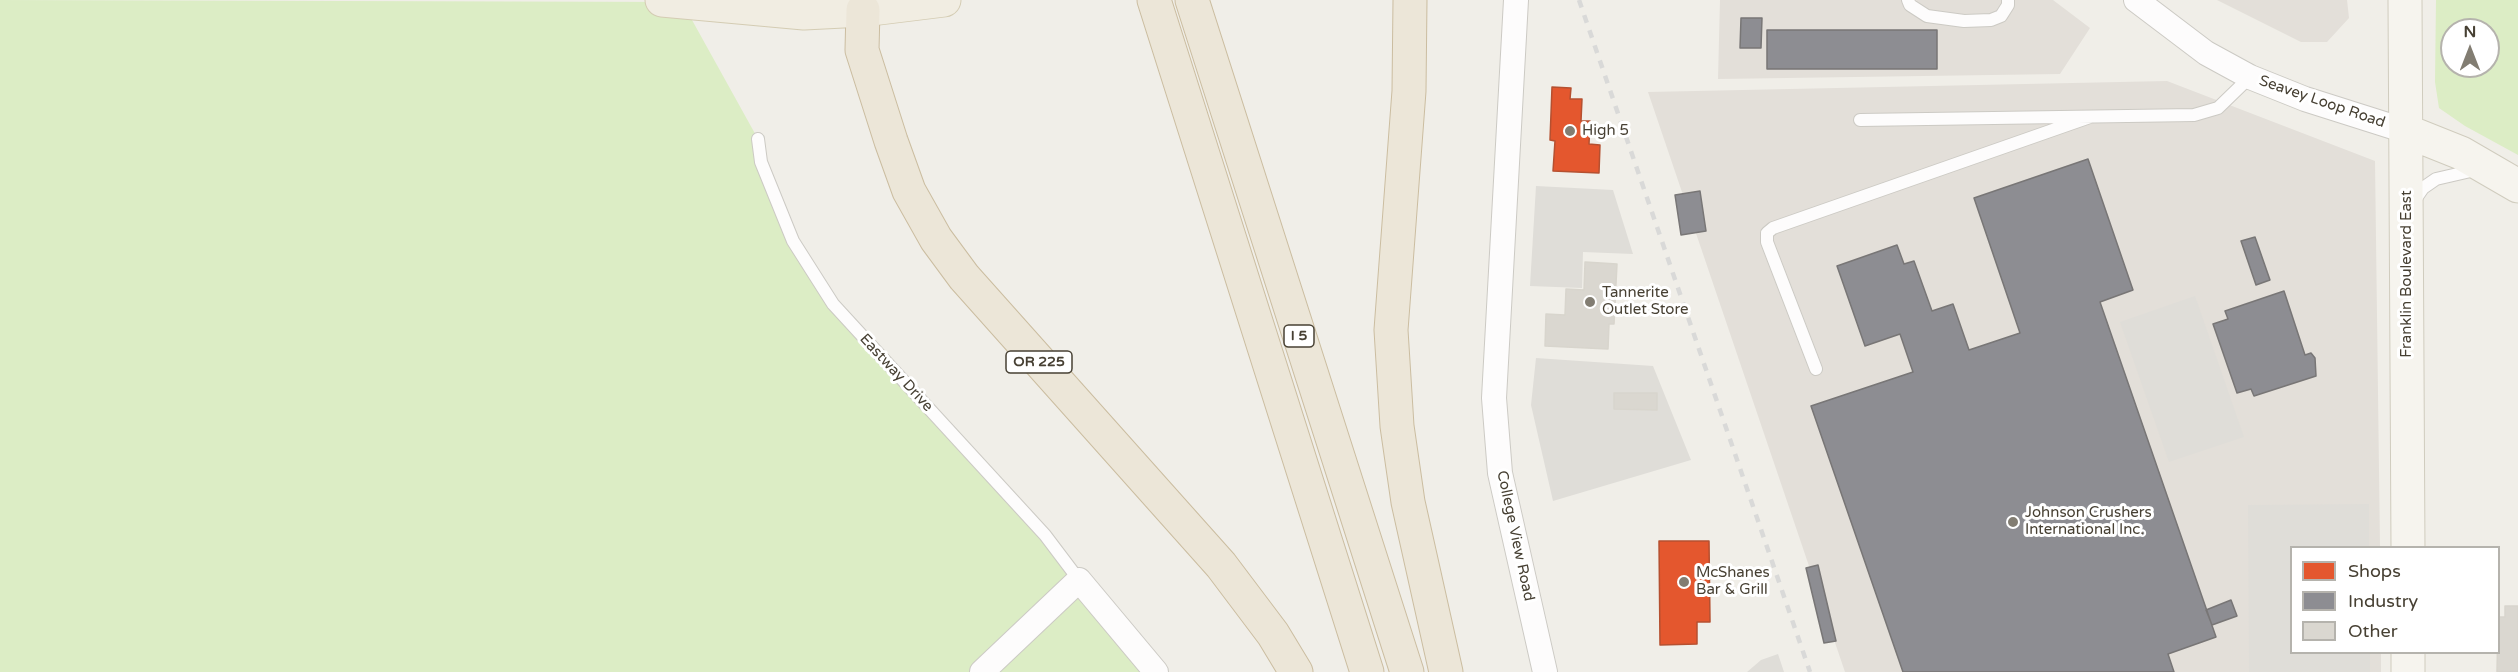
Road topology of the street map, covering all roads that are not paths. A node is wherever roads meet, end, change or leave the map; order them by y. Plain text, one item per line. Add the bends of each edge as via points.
1 (662, 0) edge
2 (944, 0) edge
3 (1154, 0) edge
4 (1192, 0) edge
5 (1410, 0) edge
6 (1516, 0) edge
7 (1908, 0) edge
8 (2008, 0) edge
9 (2136, 0) edge
10 (2405, 0) edge
11 (863, 5) edge
12 (2250, 78) junction
13 (2090, 117) junction
14 (1860, 120) dead end
15 (2406, 130) junction
16 (758, 140) dead end
17 (2489, 168) junction
18 (2518, 186) edge
19 (2406, 216) junction
20 (1816, 369) dead end
21 (2408, 546) edge
22 (1078, 580) junction
23 (2408, 654) edge
24 (982, 672) edge
25 (1156, 672) edge
26 (1296, 672) edge
27 (1367, 672) edge
28 (1407, 672) edge
29 (1446, 672) edge
30 (1545, 672) edge
31 (2408, 672) edge

1 - 11 main road via 804,14
2 - 11 main road
3 - 27 highway, I 5
4 - 28 highway, I 5
5 - 29 highway via 1408,91 1391,330 1397,426 1408,502
6 - 30 street, College View Road via 1494,398 1500,473
7 - 8 lane via 1927,16 1964,21 2001,16
9 - 12 street, Seavey Loop Road via 2206,52
10 - 15 main road, Franklin Boulevard East
11 - 26 highway, OR 225 via 862,50 909,191 936,239 964,277 1221,565 1274,634
12 - 13 lane via 2218,108 2194,115
12 - 15 street, Seavey Loop Road
13 - 14 lane
13 - 20 lane via 1767,233 1767,242
15 - 17 main road, Seavey Loop Road
15 - 19 main road, Franklin Boulevard East
16 - 22 lane, Eastway Drive via 761,162 793,242 833,304 1045,536
17 - 18 main road, Seavey Loop Road
17 - 19 lane via 2436,179 2423,188
19 - 21 main road, Franklin Boulevard East
22 - 24 street
22 - 25 street, Eastway Drive
23 - 31 main road

